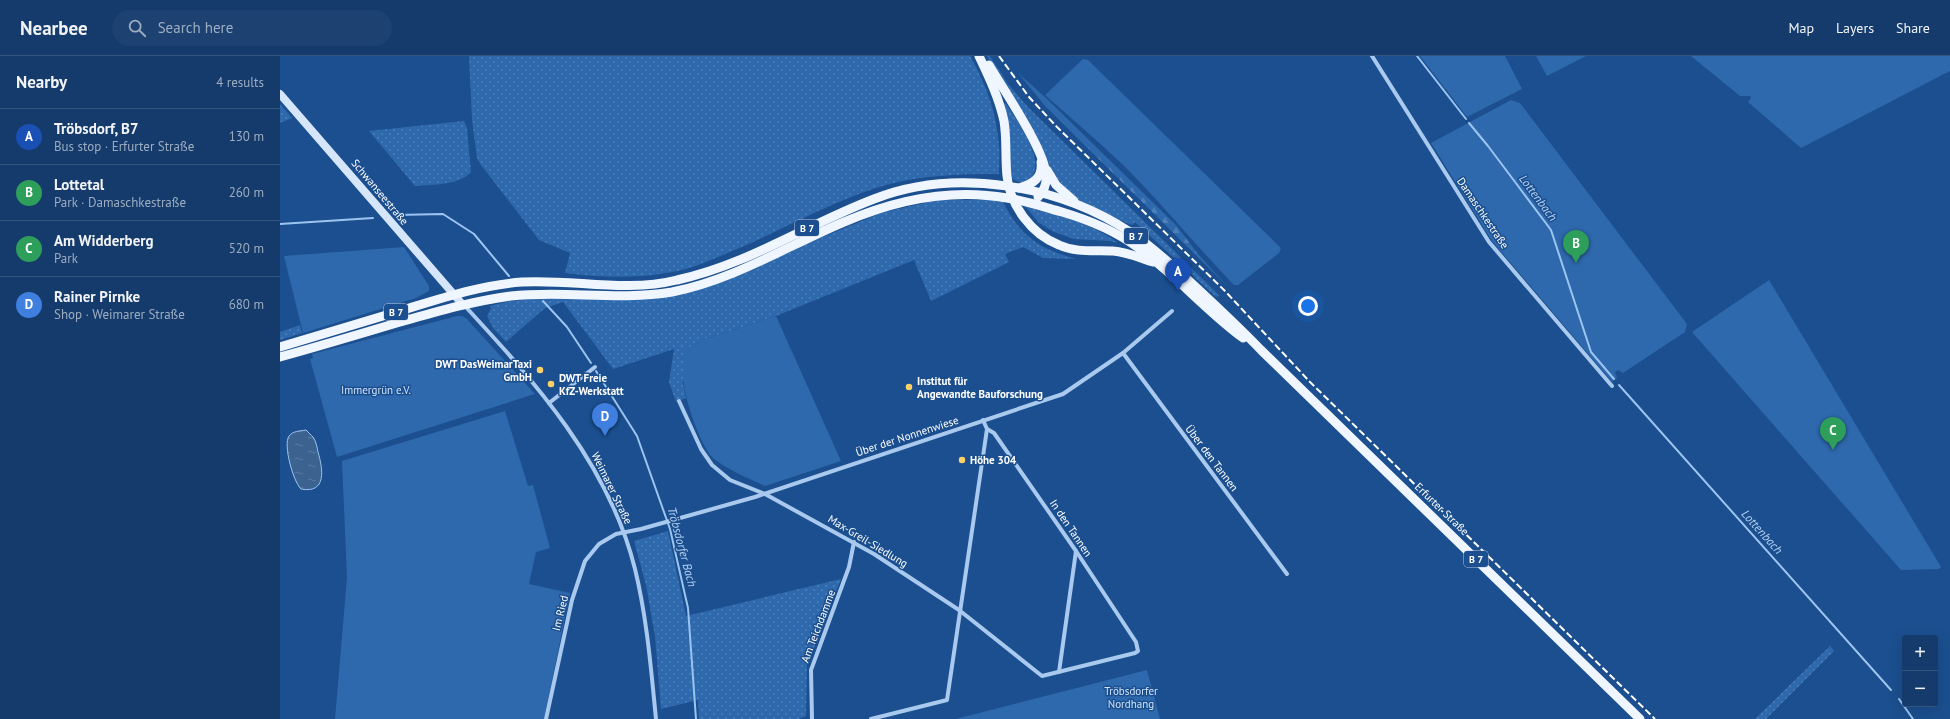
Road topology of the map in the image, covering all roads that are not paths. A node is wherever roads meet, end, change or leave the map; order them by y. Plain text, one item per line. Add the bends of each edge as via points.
1 (979, 56) edge
2 (983, 56) edge
3 (1372, 56) edge
4 (280, 94) edge
5 (1041, 156) junction
6 (1017, 188) junction
7 (1041, 193) junction
8 (1027, 202) junction
9 (1082, 206) junction
10 (1160, 265) junction
11 (454, 294) junction
12 (463, 305) junction
13 (1172, 310) dead end
14 (280, 347) edge
15 (1261, 350) junction
16 (1123, 354) junction
17 (280, 357) edge
18 (595, 367) dead end
19 (1612, 386) dead end
20 (679, 401) dead end
21 (549, 403) junction
22 (983, 420) junction
23 (986, 429) junction
24 (765, 494) junction
25 (624, 532) junction
26 (854, 542) junction
27 (1076, 551) junction
28 (1287, 574) dead end
29 (959, 610) junction
30 (1138, 651) joint
31 (1059, 672) junction
32 (887, 717) edge
33 (546, 719) edge
34 (656, 719) edge
35 (812, 719) edge
36 (872, 719) edge
37 (1640, 719) edge

1 - 10 main road, B 7 via 1002,114 1010,189 1015,203 1030,225 1058,245 1083,252 1122,252
2 - 5 main road
3 - 19 street, Damaschkestraße via 1489,242
4 - 11 street, Schwanseestraße
5 - 6 main road via 1042,166 1036,181
5 - 7 main road via 1047,176
5 - 9 main road via 1056,185
6 - 7 main road, B 7
6 - 11 main road, B 7 via 987,183 966,183 905,189 818,222 721,268 674,281 617,286 522,282
7 - 8 main road via 1037,198
7 - 9 main road, B 7
8 - 10 main road, B 7 via 1088,220 1130,241
8 - 12 main road, B 7 via 1004,197 961,195 912,200 871,211 725,277 671,292 620,296 552,293 511,296
9 - 15 main road, Erfurter Straße / B 7 via 1127,230 1160,254 1224,312
10 - 15 main road, Erfurter Straße / B 7 via 1222,322
11 - 12 street, Schwanseestraße
11 - 14 main road, B 7
12 - 17 main road, B 7
12 - 21 street, Weimarer Straße
13 - 16 street, Über der Nonnenwiese
15 - 37 main road, Erfurter Straße / B 7
16 - 22 street, Über der Nonnenwiese via 1063,394
16 - 28 street, Über den Tannen
18 - 21 street
20 - 24 street, Max-Greil-Siedlung via 701,449 712,466 730,480
21 - 25 street, Weimarer Straße via 594,470
22 - 23 street, In den Tannen
22 - 24 street, Über der Nonnenwiese
23 - 27 street, In den Tannen via 994,433
23 - 29 street
24 - 25 street, Über der Nonnenwiese
24 - 26 street, Max-Greil-Siedlung
25 - 33 street, Im Ried via 599,544 586,561 572,600
25 - 34 street, Weimarer Straße via 635,568 644,613
26 - 29 street, Max-Greil-Siedlung
26 - 35 street, Am Teichdamme via 847,575 811,670
27 - 30 street, In den Tannen via 1136,642
27 - 31 street
29 - 31 street, Max-Greil-Siedlung via 1042,676
29 - 32 street via 947,700
30 - 31 street, Max-Greil-Siedlung
32 - 36 street

